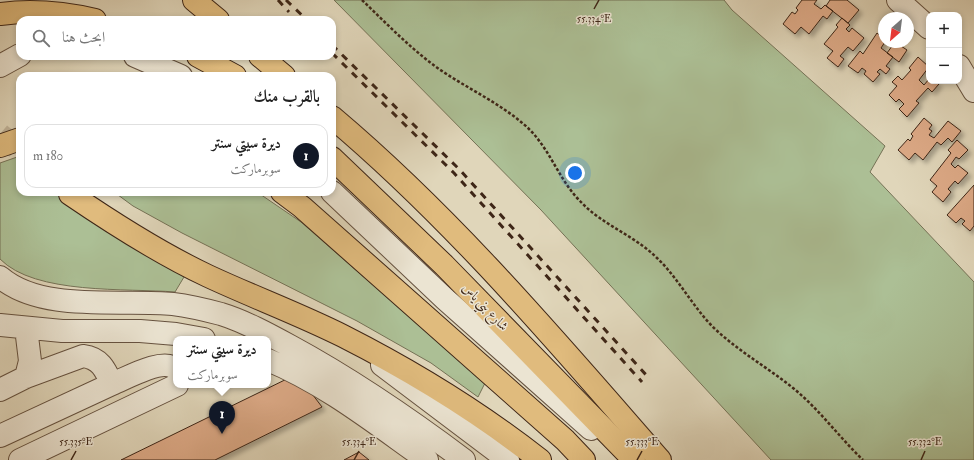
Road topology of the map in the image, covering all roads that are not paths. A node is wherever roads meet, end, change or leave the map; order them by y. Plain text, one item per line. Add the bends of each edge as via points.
1 (194, 0) edge
2 (898, 0) edge
3 (0, 14) edge
4 (76, 16) edge
5 (213, 16) edge
6 (926, 25) edge
7 (16, 57) edge
8 (144, 60) edge
9 (205, 60) edge
10 (265, 60) edge
11 (0, 66) edge
12 (962, 71) edge
13 (172, 72) edge
14 (227, 72) edge
15 (279, 72) edge
16 (974, 91) edge
17 (336, 121) edge
18 (16, 140) edge
19 (0, 146) edge
20 (336, 162) edge
21 (73, 196) edge
22 (287, 196) edge
23 (336, 196) edge
24 (0, 277) edge
25 (0, 326) edge
26 (26, 328) junction
27 (187, 336) edge
28 (271, 336) edge
29 (271, 336) edge
30 (342, 336) junction
31 (271, 362) edge
32 (173, 367) edge
33 (26, 377) junction
34 (112, 384) junction
35 (173, 387) edge
36 (0, 390) edge
37 (0, 436) edge
38 (20, 460) edge
39 (427, 460) edge
40 (464, 460) edge
41 (508, 460) edge
42 (540, 460) edge
43 (584, 460) edge
44 (627, 460) edge
45 (634, 460) edge
46 (660, 460) edge

1 - 5 main road
2 - 6 lane
3 - 4 main road via 12,12
7 - 11 lane
8 - 13 lane
9 - 14 main road
10 - 15 main road
12 - 16 lane
17 - 46 main road via 398,177 494,274
18 - 19 main road
20 - 45 main road, شارع بني ياس via 444,265
21 - 30 main road via 114,224 208,276
22 - 43 main road via 559,435
23 - 44 lane via 444,299
24 - 28 lane via 33,295 64,301 174,304 222,315
25 - 26 lane
26 - 27 lane via 62,331 140,331
26 - 33 lane via 30,361
29 - 40 lane via 316,360 410,419
30 - 41 lane
30 - 42 main road via 480,416
31 - 39 lane via 344,402
32 - 34 lane via 167,364 158,365
33 - 34 lane via 83,356 92,357 99,362
33 - 36 lane
34 - 37 lane
35 - 38 lane

